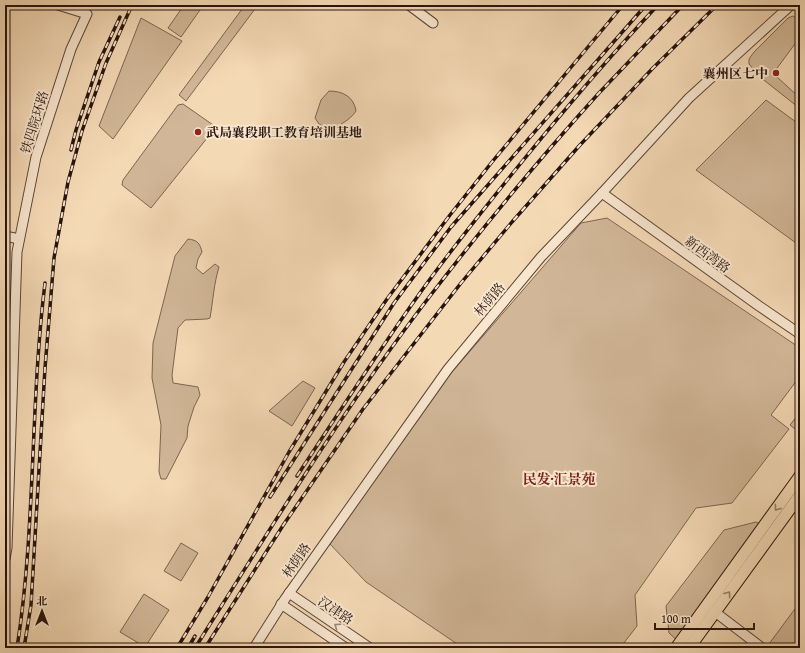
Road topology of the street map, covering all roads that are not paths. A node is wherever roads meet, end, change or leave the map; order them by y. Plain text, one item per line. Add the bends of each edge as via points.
1 (58, 5) edge
2 (409, 5) edge
3 (791, 5) edge
4 (433, 23) dead end
5 (602, 193) junction
6 (5, 236) edge
7 (19, 239) junction
8 (800, 334) edge
9 (800, 476) edge
10 (800, 495) edge
11 (5, 559) edge
12 (289, 593) junction
13 (281, 604) junction
14 (715, 612) junction
15 (254, 648) edge
16 (346, 648) edge
17 (370, 648) edge
18 (676, 648) edge
19 (689, 648) edge
20 (762, 648) edge

1 - 7 street, 铁四院环路 via 87,14 71,49 36,157
2 - 4 street
3 - 5 street, 林荫路 via 689,98
5 - 8 street, 新西湾路
5 - 12 street, 林荫路 via 541,257 448,369
6 - 7 street
7 - 11 street, 铁四院环路
9 -> 18 main road
14 -> 10 main road
12 - 13 street, 林荫路
17 -> 12 street, 汉津路
13 - 15 street, 林荫路
13 - 16 street, 汉津路
14 - 19 main road
14 - 20 street

